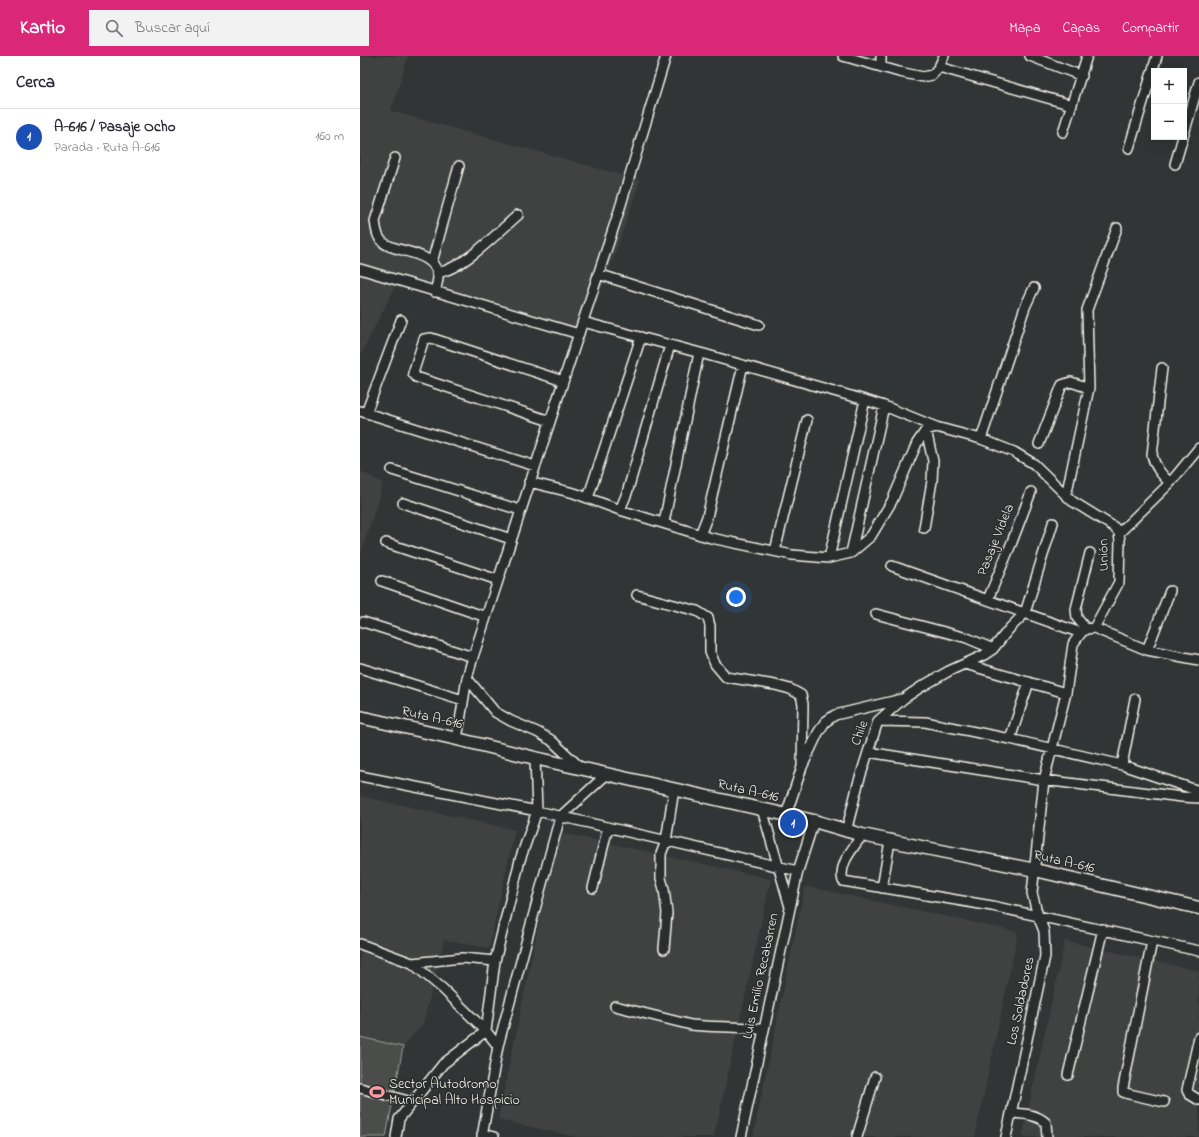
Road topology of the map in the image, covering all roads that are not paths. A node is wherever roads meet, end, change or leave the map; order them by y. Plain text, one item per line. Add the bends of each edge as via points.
1 (666, 56) edge
2 (843, 56) edge
3 (880, 56) edge
4 (944, 56) edge
5 (1030, 56) edge
6 (1087, 56) edge
7 (1157, 56) edge
8 (881, 67) junction
9 (940, 67) junction
10 (1082, 76) junction
11 (1199, 82) edge
12 (1072, 105) junction
13 (1187, 124) edge
14 (1063, 132) dead end
15 (1182, 140) edge
16 (1129, 148) dead end
17 (395, 158) dead end
18 (1175, 164) dead end
19 (459, 166) dead end
20 (518, 215) dead end
21 (1117, 228) dead end
22 (432, 262) junction
23 (360, 269) edge
24 (438, 273) junction
25 (598, 274) junction
26 (1034, 288) dead end
27 (435, 292) junction
28 (401, 320) dead end
29 (583, 322) junction
30 (759, 325) dead end
31 (579, 334) junction
32 (641, 337) junction
33 (670, 345) junction
34 (699, 353) junction
35 (743, 365) junction
36 (1162, 368) dead end
37 (563, 381) junction
38 (1089, 388) junction
39 (865, 400) junction
40 (884, 406) junction
41 (363, 412) edge
42 (807, 420) dead end
43 (550, 421) junction
44 (936, 427) junction
45 (926, 430) junction
46 (981, 439) junction
47 (1039, 444) dead end
48 (1199, 448) edge
49 (535, 466) junction
50 (392, 470) dead end
51 (529, 482) junction
52 (1170, 483) junction
53 (1031, 492) dead end
54 (1066, 496) junction
55 (588, 498) junction
56 (403, 503) dead end
57 (520, 510) junction
58 (620, 510) junction
59 (664, 522) junction
60 (1053, 523) dead end
61 (924, 528) dead end
62 (1119, 533) junction
63 (700, 535) junction
64 (511, 539) junction
65 (386, 543) dead end
66 (775, 551) junction
67 (851, 553) junction
68 (1090, 553) dead end
69 (829, 558) junction
70 (892, 566) dead end
71 (382, 580) dead end
72 (498, 580) junction
73 (1170, 591) dead end
74 (637, 595) dead end
75 (988, 599) junction
76 (1025, 613) junction
77 (876, 614) dead end
78 (486, 617) junction
79 (363, 622) dead end
80 (1087, 630) junction
81 (993, 649) junction
82 (1147, 650) junction
83 (473, 657) junction
84 (1199, 659) edge
85 (965, 664) junction
86 (360, 668) edge
87 (467, 678) junction
88 (1030, 682) junction
89 (1066, 693) junction
90 (1135, 698) dead end
91 (903, 699) junction
92 (463, 700) junction
93 (360, 717) edge
94 (878, 721) junction
95 (457, 739) junction
96 (1010, 739) junction
97 (1051, 749) junction
98 (868, 752) junction
99 (535, 758) junction
100 (1122, 766) junction
101 (802, 767) junction
102 (581, 768) junction
103 (607, 774) junction
104 (360, 776) edge
105 (1044, 780) junction
106 (674, 789) junction
107 (1199, 791) edge
108 (1199, 798) edge
109 (762, 810) junction
110 (537, 811) junction
111 (786, 815) junction
112 (560, 816) junction
113 (814, 821) junction
114 (608, 827) junction
115 (846, 832) junction
116 (862, 835) junction
117 (666, 841) junction
118 (890, 841) junction
119 (779, 867) junction
120 (1035, 870) junction
121 (798, 871) junction
122 (593, 888) dead end
123 (882, 888) junction
124 (790, 908) junction
125 (1199, 908) edge
126 (1038, 916) junction
127 (1104, 929) junction
128 (1152, 940) junction
129 (360, 944) edge
130 (664, 949) dead end
131 (1199, 951) edge
132 (495, 961) junction
133 (412, 963) junction
134 (615, 1006) dead end
135 (764, 1030) junction
136 (486, 1031) junction
137 (1199, 1037) edge
138 (498, 1046) junction
139 (1068, 1075) dead end
140 (875, 1077) dead end
141 (360, 1088) edge
142 (1199, 1100) edge
143 (412, 1102) junction
144 (1164, 1102) dead end
145 (1012, 1113) junction
146 (482, 1136) edge
147 (396, 1137) edge
148 (494, 1137) edge
149 (741, 1137) edge
150 (857, 1137) edge
151 (1006, 1137) edge
152 (1047, 1137) edge

1 - 25 street
2 - 8 street
3 - 8 street
4 - 9 street
5 - 10 street
6 - 10 street
7 - 16 street
8 - 9 street via 923,77 932,75
9 - 12 street
10 - 12 street
11 - 13 street
12 - 14 street
15 - 18 street
17 - 22 street via 375,221 376,231 386,245
19 - 22 street
20 - 24 street via 462,263
21 - 38 street via 1088,310
22 - 24 street
23 - 27 street
24 - 27 street
25 - 29 street
25 - 30 street
26 - 46 street via 1025,307
27 - 31 street
28 - 41 street
29 - 31 street
29 - 32 street, Unión
31 - 37 street
32 - 33 street, Unión
32 - 55 street
33 - 34 street, Unión
33 - 58 street
34 - 35 street, Unión
34 - 59 street
35 - 39 street, Unión
35 - 63 street via 707,517
36 - 52 street via 1152,455 1159,473
37 - 43 street
37 - 43 street via 431,338 424,339 412,372 416,377
38 - 47 street via 1071,382 1062,385
38 - 54 street
39 - 40 street, Unión
39 - 69 street
40 - 44 street, Unión
40 - 67 street
41 - 49 street
42 - 66 street
43 - 49 street
44 - 45 street
44 - 46 street, Unión
45 - 61 street via 933,471
45 - 67 street via 892,502 871,536
46 - 54 street, Unión via 1014,452 1034,464
48 - 52 street
49 - 51 street
50 - 57 street
51 - 55 street
51 - 57 street
52 - 62 street
53 - 75 street, Pasaje Videla
54 - 62 street, Unión via 1114,527
55 - 58 street
56 - 64 street
57 - 64 street
58 - 59 street
59 - 63 street
60 - 76 street
62 - 80 street, Unión via 1119,582
63 - 66 street
64 - 72 street
65 - 72 street
66 - 69 street
67 - 69 street
68 - 80 street via 1076,609 1077,618
70 - 75 street
71 - 78 street
72 - 78 street
73 - 82 street
74 - 101 street via 697,611 708,618 710,652 715,664 726,677 774,685 801,695
75 - 76 street
76 - 80 street
76 - 81 street, Chile
77 - 81 street via 967,638
78 - 83 street
79 - 83 street
80 - 82 street
80 - 89 street, Unión via 1073,644
81 - 85 street, Chile
82 - 84 street
83 - 87 street
85 - 88 street
85 - 91 street, Chile via 921,686
86 - 92 street
87 - 92 street
87 - 102 street via 495,712 551,740
88 - 89 street
88 - 96 street
89 - 97 street, Unión
90 - 100 street
91 - 94 street, Chile
91 - 101 street via 835,715 821,728
92 - 95 street
93 - 95 main road, Ruta A-616
94 - 96 street via 925,722
94 - 98 street, Chile
95 - 99 main road, Ruta A-616
96 - 97 street
97 - 100 street
97 - 105 street, Unión
98 - 105 street
98 - 115 street, Chile
99 - 102 main road, Ruta A-616
99 - 110 street
100 - 107 street
101 - 111 street
102 - 103 main road, Ruta A-616
103 - 106 main road, Ruta A-616
103 - 112 street
104 - 110 street
105 - 108 street
105 - 120 street, Unión
106 - 109 main road, Ruta A-616
106 - 117 street
109 - 111 main road, Ruta A-616
109 - 119 street
110 - 112 street
110 - 132 street via 520,860
111 - 113 main road, Ruta A-616
112 - 114 street
112 - 138 street
113 - 115 main road, Ruta A-616
113 - 121 street, Luis Emilio Recabarren
114 - 117 street
114 - 122 street
115 - 116 main road, Ruta A-616
116 - 118 main road, Ruta A-616
116 - 123 street via 842,866 841,875 844,881
117 - 119 street
117 - 130 street via 661,854 661,878 667,913
118 - 120 main road, Ruta A-616
118 - 123 street
119 - 121 street
119 - 124 street
120 - 125 main road, Ruta A-616
120 - 126 street, Los Soldadores via 1032,893
121 - 124 street, Luis Emilio Recabarren
123 - 126 street
124 - 135 street, Luis Emilio Recabarren
126 - 127 street
126 - 145 street, Los Soldadores via 1044,931 1045,956
127 - 128 street
127 - 139 street
128 - 131 street
128 - 144 street via 1123,1088 1124,1092 1129,1094
129 - 133 street
132 - 133 street via 462,958
132 - 136 street
133 - 136 street
134 - 135 street via 691,1025 750,1027
135 - 149 street, Luis Emilio Recabarren
136 - 138 street
136 - 143 street via 443,1064
137 - 142 street via 1187,1090
138 - 146 street
140 - 150 street
141 - 143 street
143 - 147 street via 399,1119
145 - 151 street, Los Soldadores
145 - 152 street via 1032,1114 1040,1118 1046,1123
146 - 148 street

